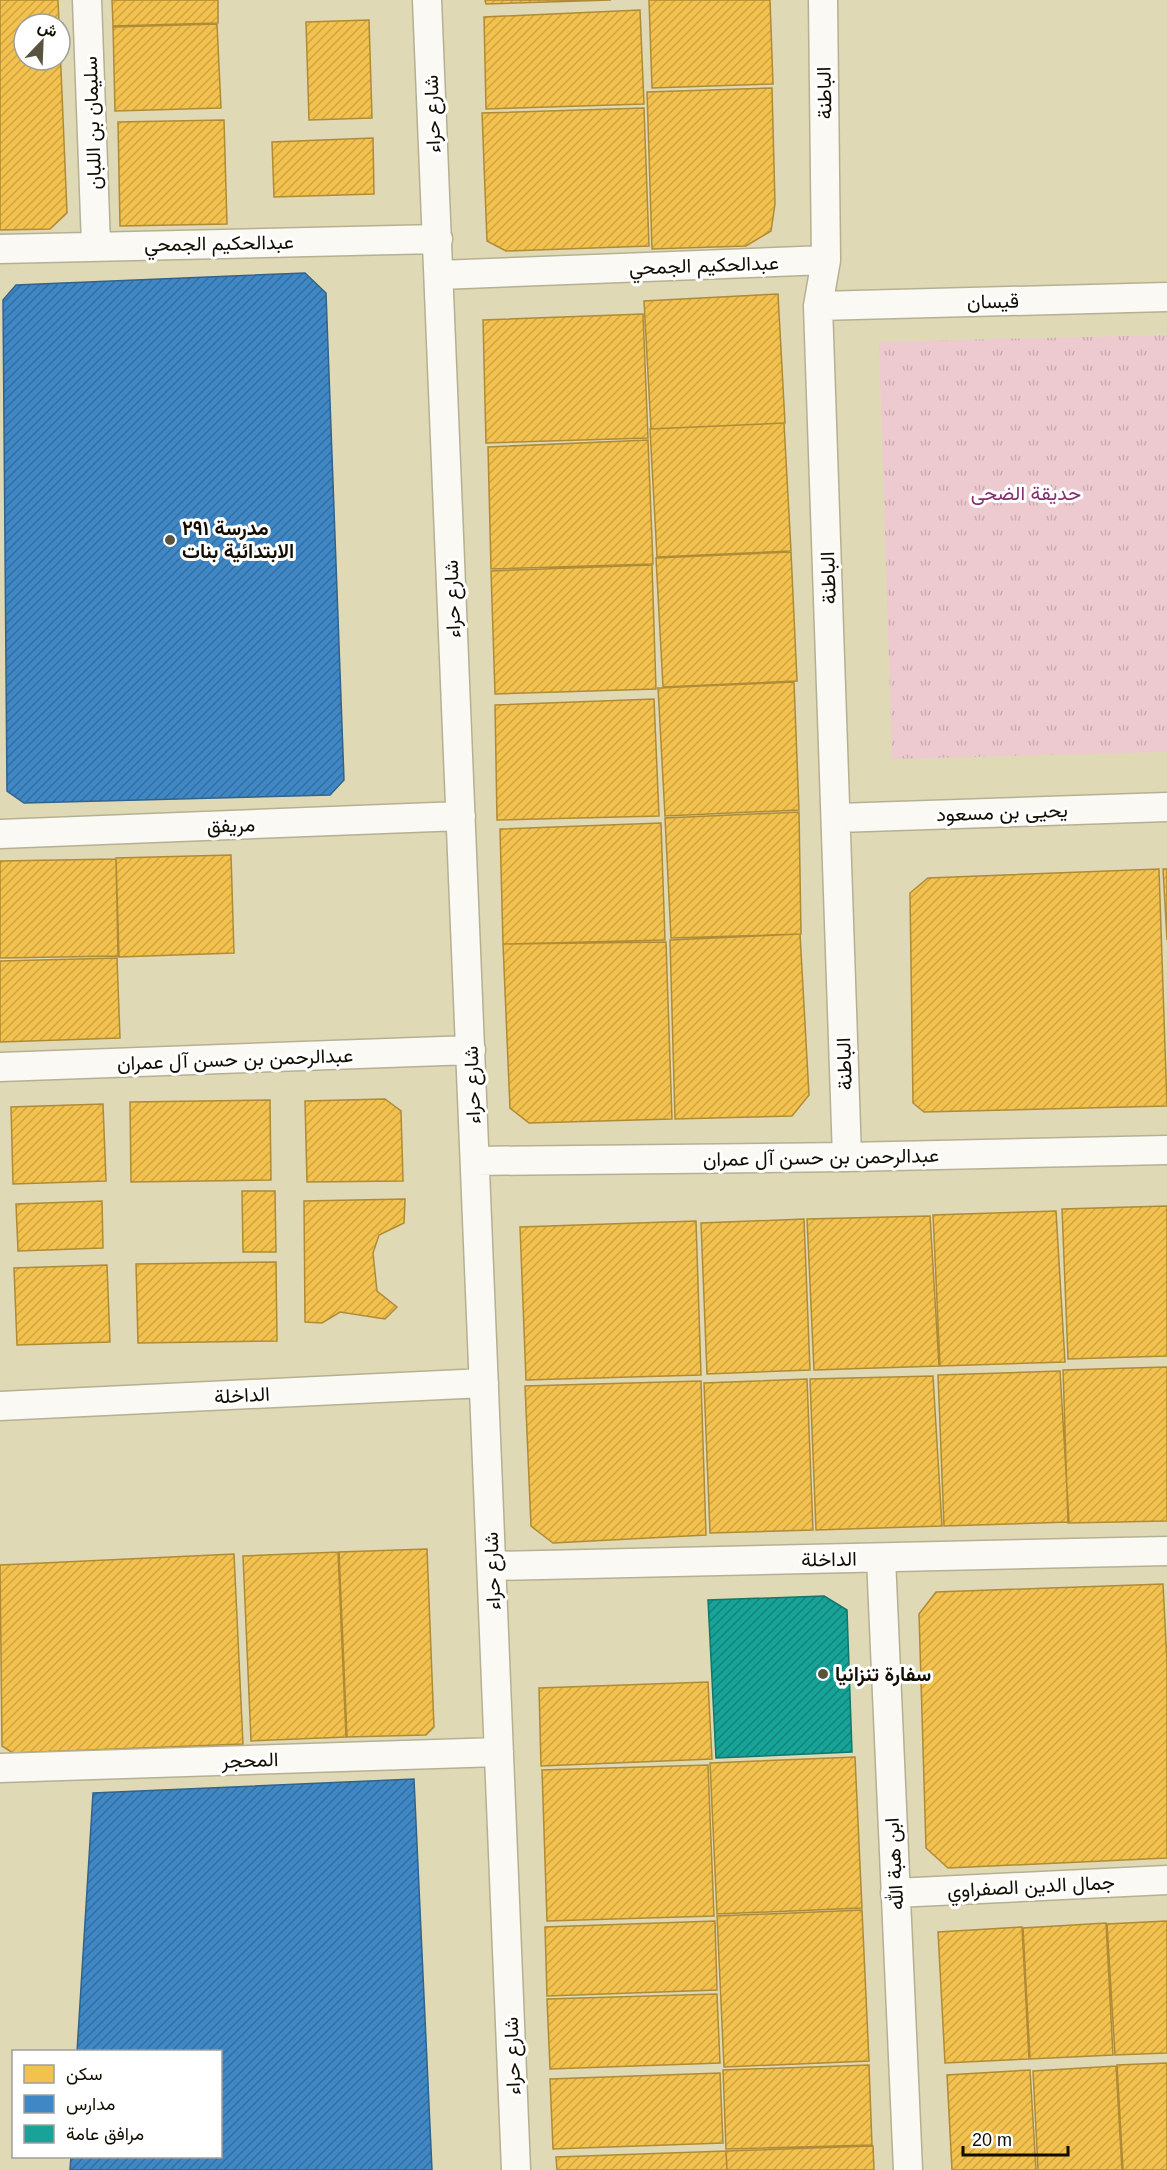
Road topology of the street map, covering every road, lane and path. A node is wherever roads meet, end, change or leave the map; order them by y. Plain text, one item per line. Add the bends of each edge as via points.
1 (87, 0) edge
2 (428, 0) edge
3 (823, 0) edge
4 (438, 239) junction
5 (96, 245) junction
6 (0, 249) edge
7 (826, 260) junction
8 (439, 275) junction
9 (1167, 297) edge
10 (818, 306) junction
11 (1167, 807) edge
12 (461, 816) junction
13 (837, 818) junction
14 (0, 834) edge
15 (471, 1050) junction
16 (0, 1067) edge
17 (1167, 1150) edge
18 (847, 1157) junction
19 (475, 1161) junction
20 (484, 1383) junction
21 (0, 1406) edge
22 (1167, 1551) edge
23 (881, 1558) junction
24 (492, 1566) junction
25 (499, 1752) junction
26 (0, 1768) edge
27 (1167, 1880) edge
28 (895, 1893) junction
29 (516, 2170) edge
30 (908, 2170) edge

1 - 5 street, سليمان بن اللبان
2 - 4 street, شارع حراء
3 - 7 street, الباطنة
4 - 5 street, عبدالحكيم الجمحي
4 - 8 street, شارع حراء
5 - 6 street, عبدالحكيم الجمحي
7 - 8 street, عبدالحكيم الجمحي
7 - 10 street, الباطنة
8 - 12 street, شارع حراء
9 - 10 street, قيسان
10 - 13 street, الباطنة
11 - 13 street, يحيى بن مسعود
12 - 14 street, مريفق
12 - 15 street, شارع حراء
13 - 18 street, الباطنة
15 - 16 street, عبدالرحمن بن حسن آل عمران
15 - 19 street, شارع حراء
17 - 18 street, عبدالرحمن بن حسن آل عمران
18 - 19 street, عبدالرحمن بن حسن آل عمران
19 - 20 street, شارع حراء
20 - 21 street, الداخلة
20 - 24 street, شارع حراء
22 - 23 street, الداخلة
23 - 24 street, الداخلة
23 - 28 street, ابن هبة الله
24 - 25 street, شارع حراء
25 - 26 street, المحجر
25 - 29 street, شارع حراء
27 - 28 street, جمال الدين الصفراوي
28 - 30 street, ابن هبة الله

